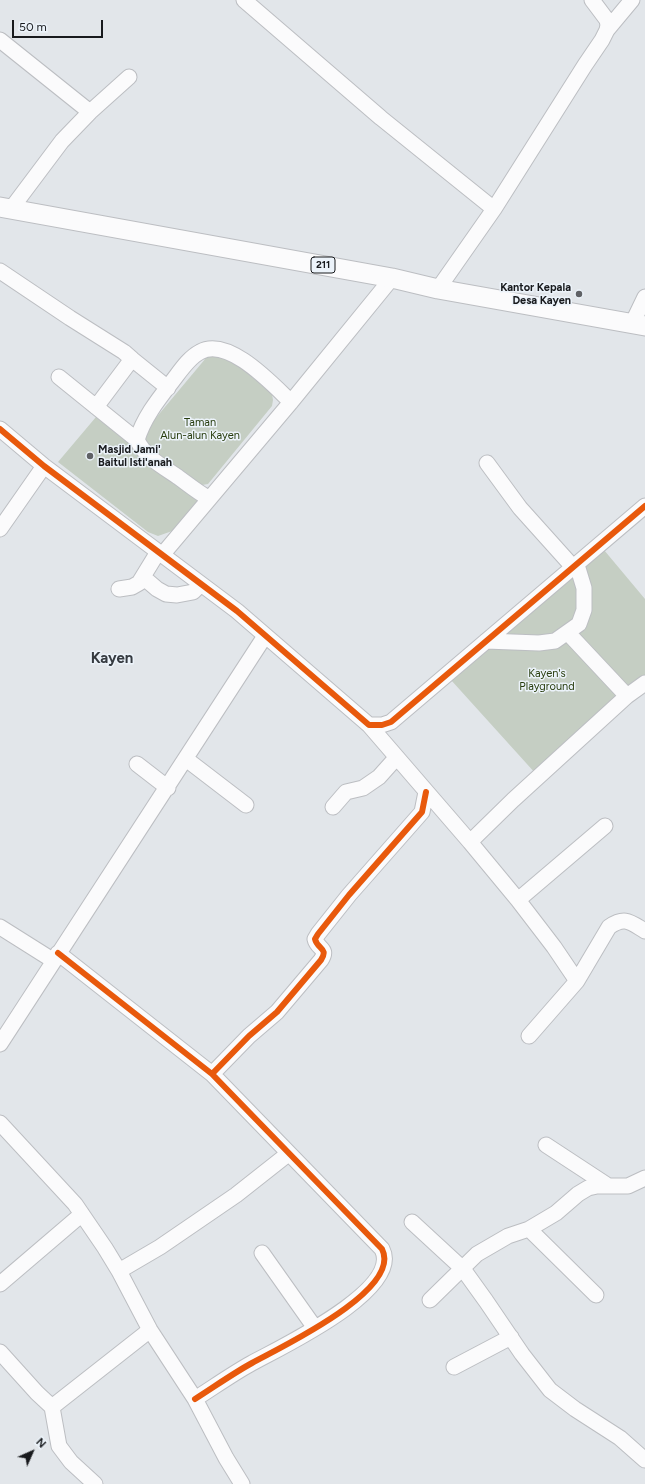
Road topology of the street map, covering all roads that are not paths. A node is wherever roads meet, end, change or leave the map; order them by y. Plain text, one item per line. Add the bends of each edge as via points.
1 (244, 0) edge
2 (592, 0) edge
3 (632, 0) edge
4 (607, 30) junction
5 (0, 40) edge
6 (129, 77) dead end
7 (90, 112) junction
8 (5, 208) edge
9 (494, 209) junction
10 (0, 270) edge
11 (392, 278) junction
12 (438, 289) junction
13 (645, 297) edge
14 (638, 325) edge
15 (132, 359) junction
16 (59, 377) dead end
17 (168, 388) junction
18 (290, 402) junction
19 (96, 407) junction
20 (0, 429) edge
21 (137, 440) junction
22 (487, 463) dead end
23 (44, 466) junction
24 (208, 498) junction
25 (643, 513) edge
26 (0, 529) edge
27 (160, 553) junction
28 (575, 566) junction
29 (143, 577) junction
30 (201, 584) junction
31 (119, 589) dead end
32 (568, 633) junction
33 (266, 636) junction
34 (486, 641) junction
35 (645, 684) edge
36 (627, 696) junction
37 (369, 725) junction
38 (396, 758) junction
39 (186, 759) junction
40 (137, 764) dead end
41 (168, 788) junction
42 (426, 792) junction
43 (246, 804) dead end
44 (333, 807) dead end
45 (606, 826) dead end
46 (470, 842) junction
47 (518, 900) junction
48 (0, 927) edge
49 (645, 931) edge
50 (56, 957) junction
51 (578, 981) junction
52 (529, 1036) dead end
53 (0, 1044) edge
54 (212, 1074) junction
55 (0, 1123) edge
56 (546, 1145) dead end
57 (288, 1154) junction
58 (643, 1184) edge
59 (606, 1185) junction
60 (82, 1214) junction
61 (412, 1222) dead end
62 (529, 1229) junction
63 (262, 1253) dead end
64 (463, 1269) junction
65 (119, 1271) junction
66 (0, 1284) edge
67 (596, 1295) dead end
68 (430, 1300) dead end
69 (316, 1328) junction
70 (150, 1330) junction
71 (510, 1337) junction
72 (0, 1352) edge
73 (454, 1367) dead end
74 (195, 1399) junction
75 (52, 1407) junction
76 (645, 1460) edge
77 (95, 1484) edge
78 (242, 1484) edge

1 - 9 street via 381,118
2 - 4 street via 607,20
3 - 4 street
4 - 9 street
5 - 7 street
6 - 7 street
7 - 8 street
8 - 11 main road, 211
9 - 12 street
10 - 15 street
11 - 12 main road, 211
11 - 18 street
12 - 14 main road, 211
13 - 14 street
15 - 17 street
15 - 19 street
16 - 19 street
17 - 18 street via 190,361 200,352 212,348 236,355
17 - 21 street via 152,409
18 - 24 street
19 - 21 street
20 - 23 street
21 - 24 street via 152,460
22 - 28 street via 520,508
23 - 26 street
23 - 27 street
24 - 27 street
25 - 28 street
27 - 29 street
27 - 30 street
28 - 32 street via 584,588 584,610 579,624
28 - 34 street
29 - 30 street via 166,594 193,592
29 - 31 street via 132,587
30 - 33 street
32 - 34 street via 555,641
32 - 36 street
33 - 37 street
33 - 39 street
34 - 37 street via 391,722 382,726
35 - 36 street
36 - 46 street
37 - 38 street
38 - 42 street
38 - 44 street via 379,777 364,788 346,792
39 - 41 street
39 - 43 street
40 - 41 street
41 - 50 street
42 - 46 street
42 - 54 street via 422,812 318,934 316,942 324,951 321,960 277,1012
45 - 47 street
46 - 47 street
47 - 51 street
48 - 50 street
49 - 51 street via 625,920 609,927
50 - 53 street
50 - 54 street
51 - 52 street
54 - 57 street
55 - 60 street
56 - 59 street
57 - 65 street via 236,1195
57 - 69 street via 382,1249 385,1258 381,1272 367,1292
58 - 59 street
59 - 62 street via 588,1188 556,1213
60 - 65 street
60 - 66 street
61 - 64 street
62 - 64 street via 495,1243 477,1254
62 - 67 street
63 - 69 street
64 - 68 street
64 - 71 street
65 - 70 street
69 - 74 street via 250,1364
70 - 74 street
70 - 75 street
71 - 73 street
71 - 76 street via 550,1390 574,1409 620,1438
72 - 75 street via 36,1393
74 - 78 street
75 - 77 street via 60,1446 71,1462

